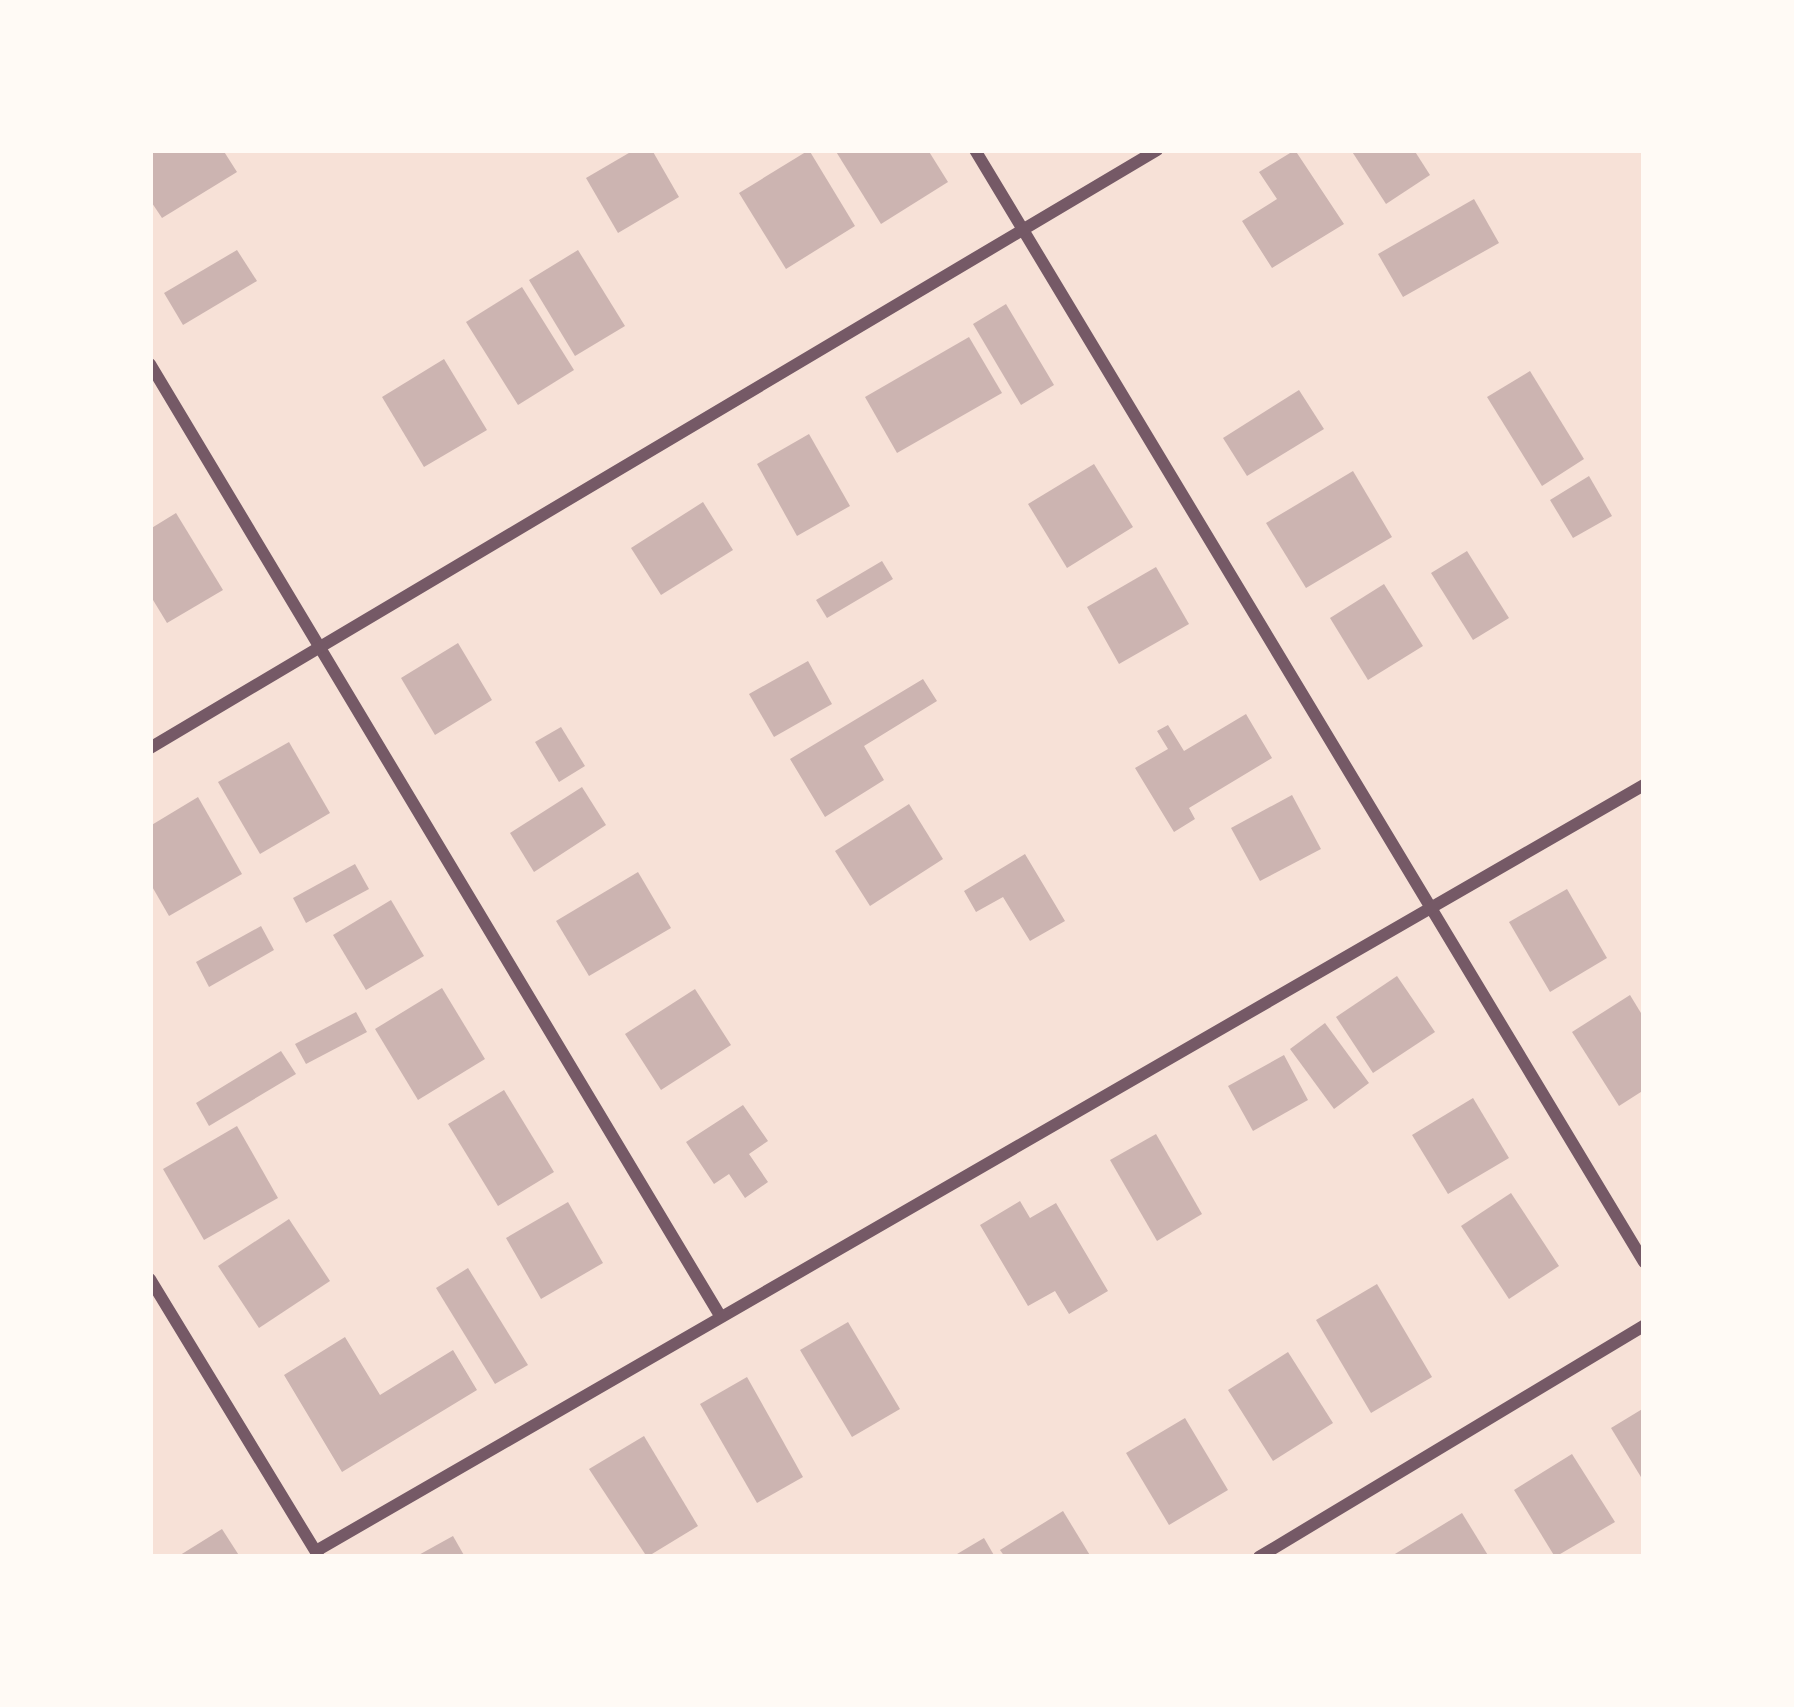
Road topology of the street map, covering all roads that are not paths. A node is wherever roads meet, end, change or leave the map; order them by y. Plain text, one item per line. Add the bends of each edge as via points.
1 (976, 150) edge
2 (1157, 150) edge
3 (1021, 231) junction
4 (150, 364) edge
5 (321, 649) junction
6 (150, 748) edge
7 (1644, 785) edge
8 (1432, 906) junction
9 (1644, 1262) edge
10 (150, 1279) edge
11 (719, 1314) junction
12 (1644, 1326) edge
13 (318, 1554) edge
14 (1259, 1557) edge

1 - 3 street
2 - 3 street
3 - 5 street
3 - 8 street
4 - 5 street
5 - 6 street
5 - 11 street
7 - 8 street
8 - 9 street
8 - 11 street
10 - 13 street
11 - 13 street
12 - 14 street

